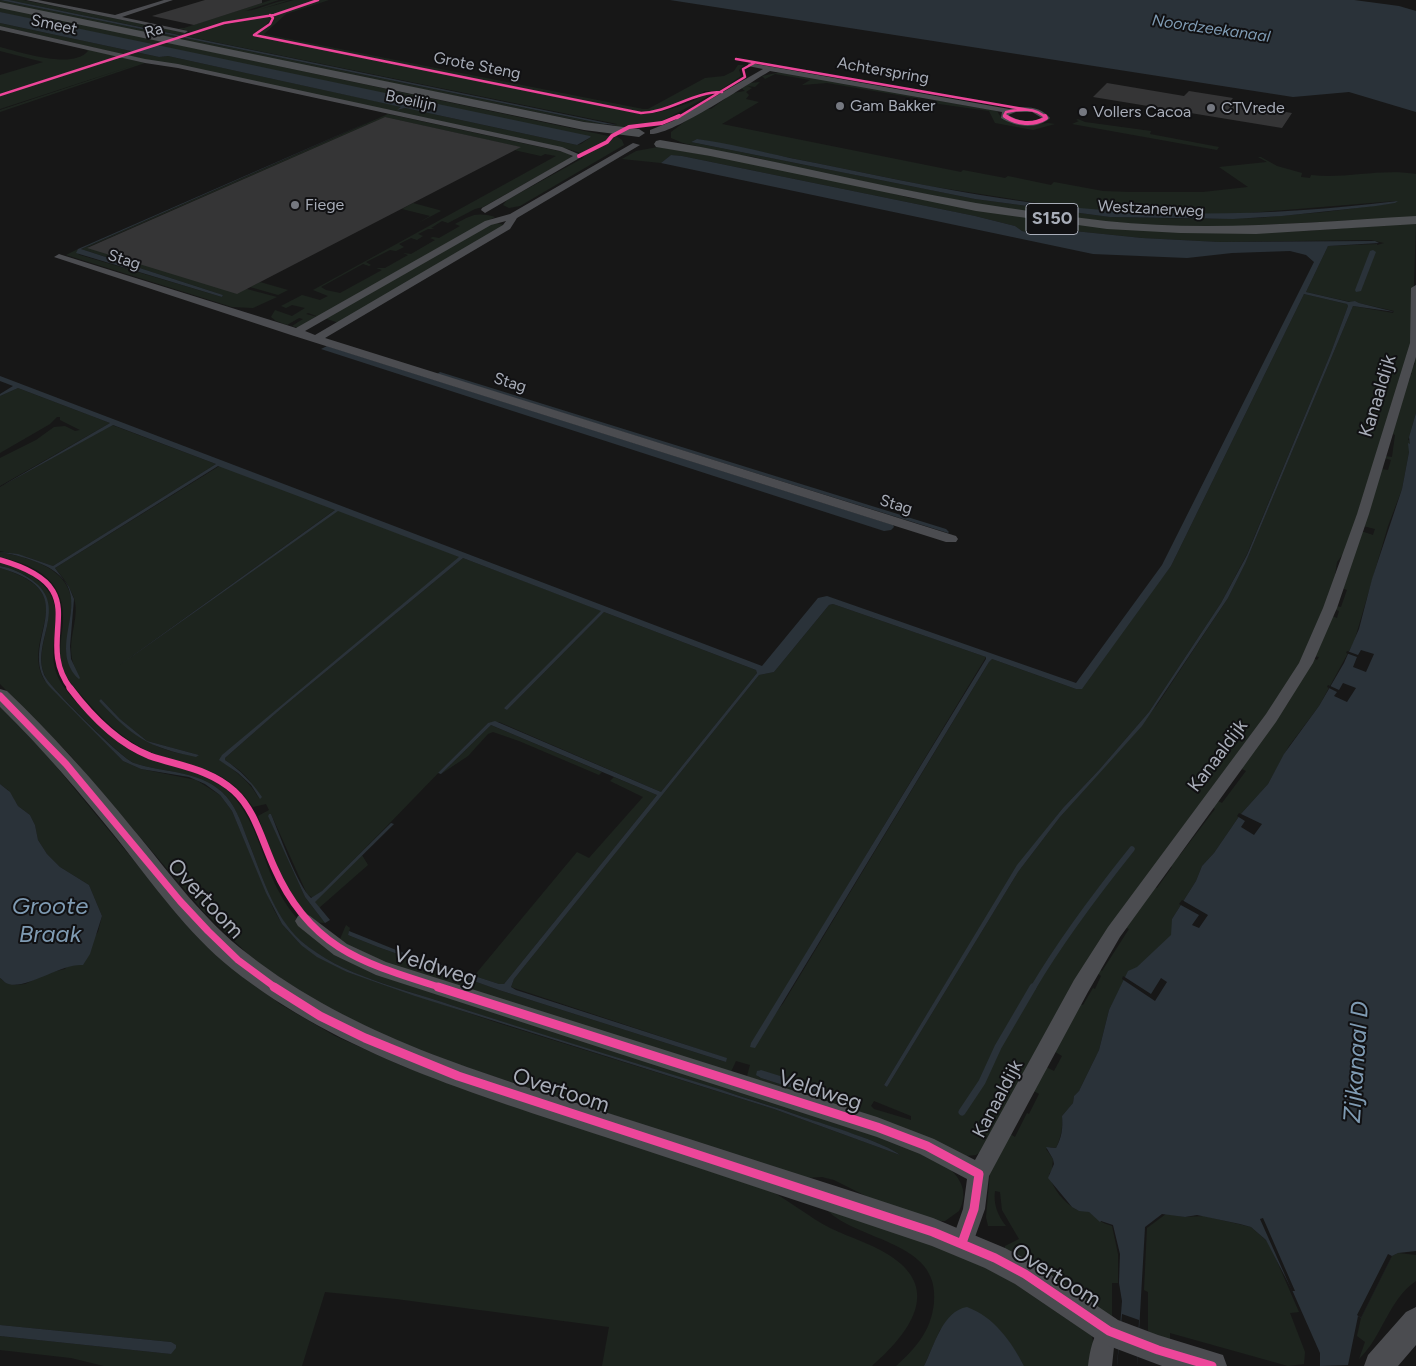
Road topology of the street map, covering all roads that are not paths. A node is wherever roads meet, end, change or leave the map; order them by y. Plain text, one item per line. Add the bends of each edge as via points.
1 (29, 0) edge
2 (170, 0) edge
3 (0, 5) edge
4 (113, 17) junction
5 (0, 28) edge
6 (185, 31) dead end
7 (102, 50) joint
8 (750, 65) dead end
9 (770, 68) junction
10 (1008, 111) dead end
11 (661, 138) junction
12 (634, 139) junction
13 (512, 216) junction
14 (1416, 220) edge
15 (59, 257) dead end
16 (1416, 288) edge
17 (1416, 328) edge
18 (295, 332) junction
19 (315, 339) junction
20 (951, 539) dead end
21 (0, 696) edge
22 (304, 921) dead end
23 (979, 1174) junction
24 (962, 1244) junction
25 (1416, 1322) edge
26 (1122, 1337) junction
27 (1100, 1366) edge
28 (1212, 1366) edge
29 (1380, 1366) edge

1 - 4 street
2 - 4 street
3 - 12 main road, S150
4 - 6 street
5 - 7 street, Smeet
7 - 13 street, Boeilijn via 562,149 579,156 485,210
8 - 9 street, Achterspring
9 - 10 street, Achterspring
9 - 11 street via 676,123
11 - 12 main road, S150
11 - 14 main road, Westzanerweg / S150 via 710,152 976,207 1100,224 1249,230
12 - 13 street
13 - 18 street via 488,223
13 - 19 street via 507,227
15 - 18 street, Stag
16 - 17 street, Kanaaldijk
17 - 23 street, Kanaaldijk via 1415,343 1365,508 1330,608 1306,663 1272,718 1114,932 1081,986
18 - 19 street, Stag
19 - 20 street, Stag
21 - 24 street, Overtoom via 74,773 205,928 238,959 309,1010 400,1054
22 - 23 street, Veldweg via 342,950 383,969 877,1127 928,1146
23 - 24 street via 974,1209
24 - 26 street, Overtoom via 1025,1274
25 - 29 street
26 - 27 street via 1102,1345
26 - 28 street, Overtoom

